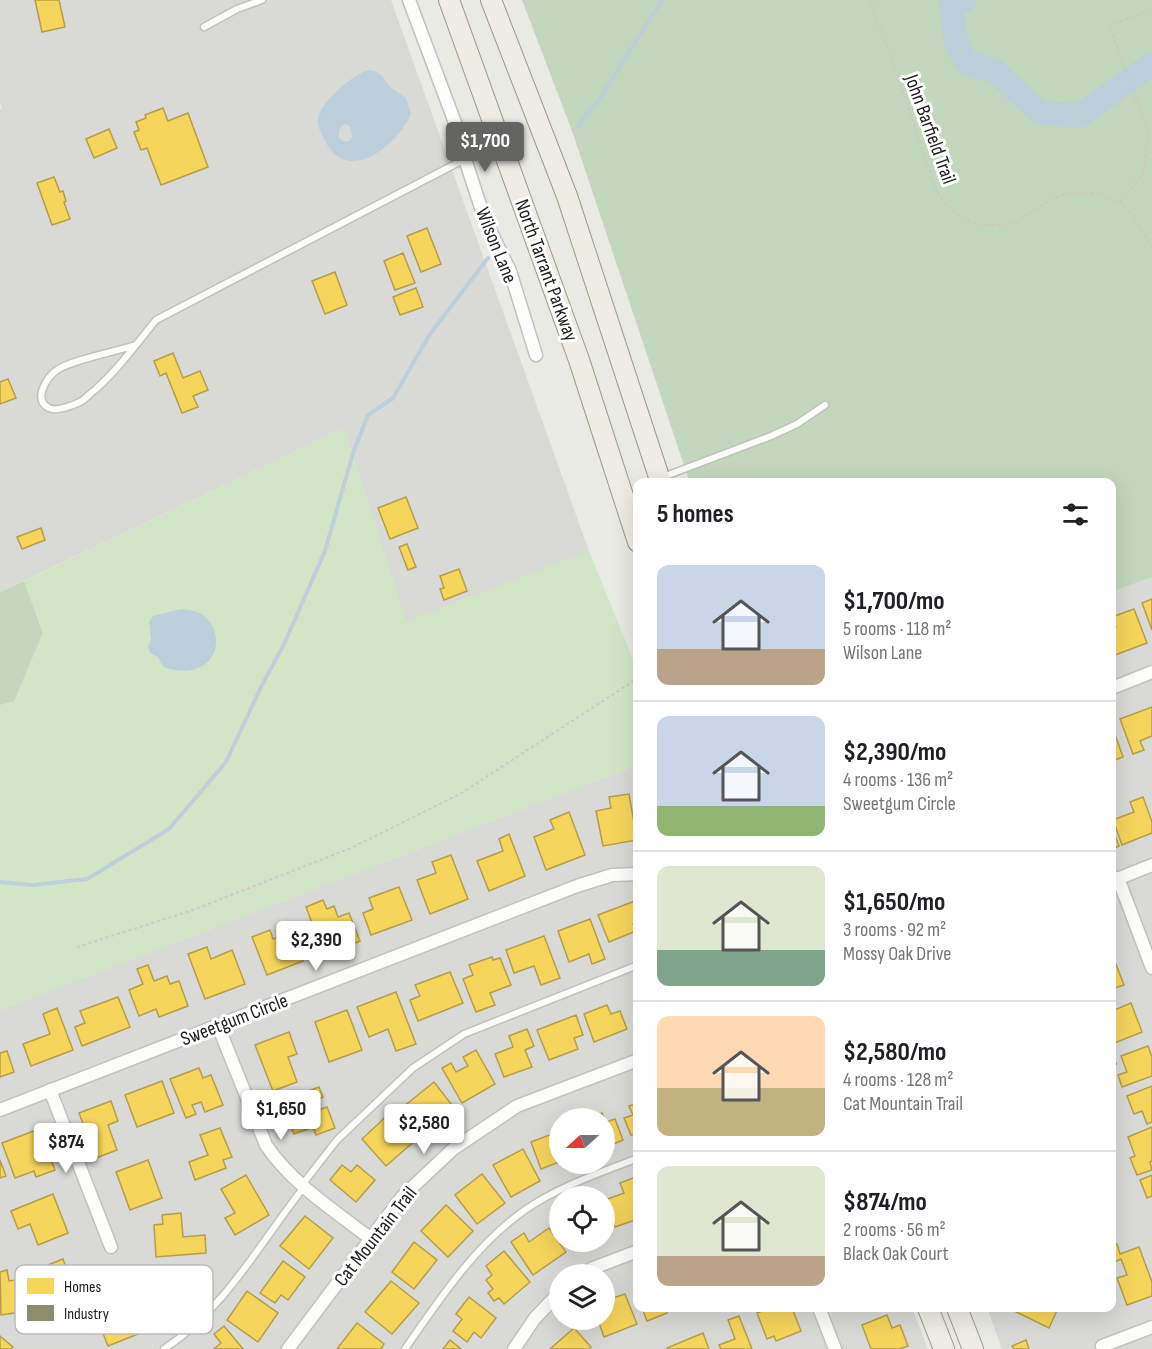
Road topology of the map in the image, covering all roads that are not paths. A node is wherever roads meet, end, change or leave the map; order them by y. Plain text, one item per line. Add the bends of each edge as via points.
1 (262, 0) edge
2 (409, 0) edge
3 (448, 0) edge
4 (491, 0) edge
5 (204, 27) dead end
6 (465, 159) junction
7 (136, 345) junction
8 (536, 355) dead end
9 (825, 405) dead end
10 (659, 478) edge
11 (667, 478) edge
12 (633, 527) edge
13 (1152, 672) edge
14 (1116, 686) edge
15 (1152, 865) edge
16 (633, 874) edge
17 (1116, 879) edge
18 (1116, 881) edge
19 (633, 967) edge
20 (1152, 968) edge
21 (218, 1026) junction
22 (633, 1062) edge
23 (50, 1090) junction
24 (0, 1110) edge
25 (633, 1160) edge
26 (303, 1186) junction
27 (371, 1239) junction
28 (111, 1247) dead end
29 (633, 1253) edge
30 (604, 1264) edge
31 (549, 1303) edge
32 (213, 1308) edge
33 (821, 1312) edge
34 (930, 1312) edge
35 (959, 1312) edge
36 (1152, 1327) edge
37 (184, 1334) edge
38 (1102, 1346) dead end
39 (164, 1349) edge
40 (288, 1349) edge
41 (405, 1349) edge
42 (514, 1349) edge
43 (835, 1349) edge
44 (944, 1349) edge
45 (973, 1349) edge

1 - 5 lane
2 - 6 street, Wilson Lane
3 - 12 main road, North Tarrant Parkway via 579,360
4 - 10 main road, North Tarrant Parkway via 567,196
6 - 7 lane via 156,321
6 - 8 street, Wilson Lane via 485,220 510,271
7 - 7 lane via 113,373 81,401 56,409 44,403 44,385 58,370
9 - 11 lane via 797,424
13 - 14 street
15 - 17 street
16 - 21 street, Sweetgum Circle via 612,875 577,886
18 - 20 street
19 - 26 lane via 464,1034 413,1068 337,1140
21 - 23 street, Sweetgum Circle
21 - 26 street via 266,1145 277,1162
22 - 27 street, Cat Mountain Trail via 518,1106 478,1131 402,1197
23 - 24 street, Sweetgum Circle
23 - 28 street
25 - 41 lane via 560,1190 524,1211 480,1250
26 - 27 street
26 - 32 lane
27 - 40 street, Cat Mountain Trail
29 - 30 street
31 - 42 street
33 - 43 street
34 - 44 main road
35 - 45 main road
36 - 38 street
37 - 39 lane

